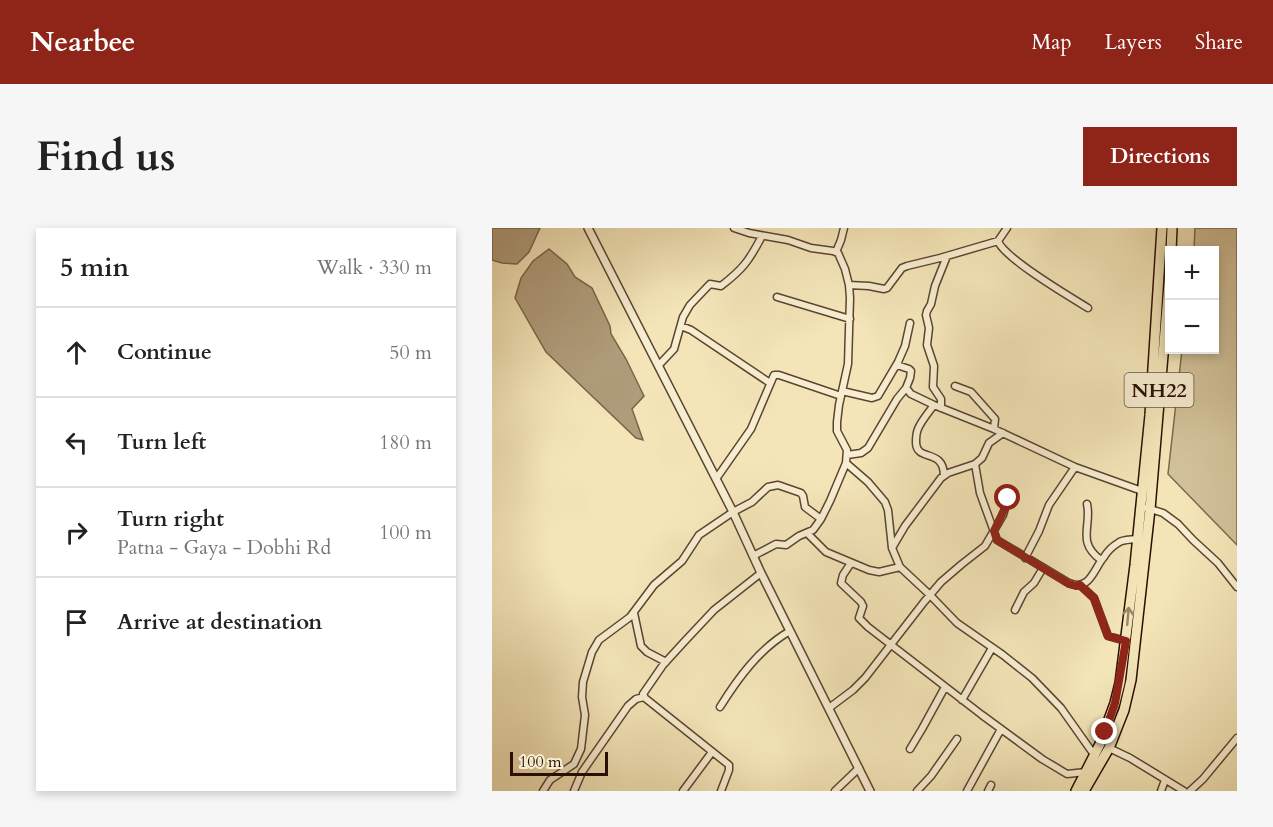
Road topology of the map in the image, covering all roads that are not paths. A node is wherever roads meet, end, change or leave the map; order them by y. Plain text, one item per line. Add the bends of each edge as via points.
1 (588, 228) edge
2 (734, 228) edge
3 (844, 228) edge
4 (1007, 228) edge
5 (1162, 228) edge
6 (1172, 228) edge
7 (762, 236) junction
8 (998, 241) junction
9 (1171, 246) edge
10 (836, 252) junction
11 (947, 256) junction
12 (849, 285) junction
13 (777, 297) dead end
14 (1167, 300) edge
15 (1088, 308) dead end
16 (850, 319) junction
17 (910, 323) dead end
18 (681, 326) junction
19 (659, 365) junction
20 (897, 365) junction
21 (770, 383) junction
22 (955, 386) dead end
23 (906, 388) junction
24 (841, 394) junction
25 (933, 405) junction
26 (941, 408) junction
27 (994, 429) junction
28 (1003, 433) junction
29 (847, 459) junction
30 (975, 464) junction
31 (1075, 467) junction
32 (944, 475) junction
33 (716, 479) junction
34 (1142, 491) junction
35 (1008, 498) dead end
36 (1087, 504) dead end
37 (1145, 507) junction
38 (733, 512) junction
39 (821, 519) junction
40 (994, 531) junction
41 (808, 534) junction
42 (1137, 539) junction
43 (892, 548) junction
44 (753, 556) junction
45 (1025, 558) junction
46 (1101, 560) junction
47 (851, 563) junction
48 (900, 567) junction
49 (1043, 568) junction
50 (761, 573) junction
51 (1080, 585) junction
52 (1237, 587) edge
53 (930, 595) junction
54 (1015, 610) dead end
55 (634, 613) junction
56 (790, 631) junction
57 (1126, 641) junction
58 (891, 645) junction
59 (992, 648) junction
60 (666, 662) junction
61 (945, 687) junction
62 (644, 697) junction
63 (962, 700) junction
64 (720, 707) dead end
65 (829, 708) junction
66 (1001, 729) junction
67 (1237, 738) edge
68 (957, 739) dead end
69 (1109, 748) junction
70 (909, 749) dead end
71 (712, 752) junction
72 (1095, 756) junction
73 (859, 768) junction
74 (1087, 772) junction
75 (1165, 780) junction
76 (543, 791) edge
77 (574, 791) edge
78 (683, 791) edge
79 (721, 791) edge
80 (835, 791) edge
81 (870, 791) edge
82 (917, 791) edge
83 (967, 791) edge
84 (1076, 791) edge
85 (1084, 791) edge
86 (1161, 791) edge
87 (1184, 791) edge
88 (1190, 791) edge

1 - 19 street
2 - 7 street
3 - 10 street
4 - 8 street
5 - 34 main road
6 - 9 main road
7 - 10 street
7 - 18 street via 738,273 721,286 710,284 694,299
8 - 11 street
8 - 15 street via 1035,275
10 - 12 street
11 - 12 street via 903,268 884,289
11 - 26 street via 926,315 927,345 934,366 933,387 941,399
12 - 16 street
13 - 16 street
14 - 37 main road, NH22
16 - 24 street via 848,364
17 - 20 street
18 - 19 street via 674,348
18 - 21 street
19 - 33 street
20 - 23 street via 911,371
20 - 24 street via 876,398
21 - 24 street via 776,374
21 - 33 street via 751,429
22 - 27 street via 973,394 995,419
23 - 25 street
23 - 29 street via 868,448
24 - 29 street via 837,427
25 - 26 street
25 - 32 street via 918,428 917,448 942,463
26 - 27 street
27 - 28 street
28 - 30 street via 989,443
28 - 31 street
29 - 39 street
29 - 43 street via 885,502
30 - 32 street
30 - 40 street via 980,493
31 - 34 street
31 - 45 street via 1048,505
32 - 43 street
33 - 38 street
34 - 37 main road
35 - 40 street
36 - 46 street via 1087,541
37 - 42 main road
37 - 52 street via 1178,524
37 - 69 main road via 1131,680
38 - 39 street via 778,485 801,493 805,507
38 - 44 street
38 - 55 street via 699,535 682,561 654,585
39 - 41 street
40 - 45 street via 997,540
40 - 53 street via 982,550
41 - 44 street
41 - 47 street via 826,552
42 - 46 street via 1120,541
57 -> 42 main road
43 - 48 street
44 - 50 street
45 - 49 street
46 - 51 street via 1091,578
47 - 48 street via 879,572
47 - 58 street via 841,583 861,602 862,622
48 - 53 street
49 - 51 street via 1069,584
49 - 54 street
50 - 56 street
50 - 60 street via 714,610
51 - 57 street via 1094,598 1108,636
53 - 58 street
53 - 59 street via 957,623
55 - 60 street via 641,646
55 - 76 street via 595,645 583,682 581,748 574,764 550,780
56 - 64 street via 774,641 747,669
56 - 65 street
57 - 72 main road via 1115,703
58 - 61 street
58 - 65 street via 859,684
59 - 63 street
59 - 72 street via 1027,673 1050,696
60 - 62 street
61 - 63 street
61 - 70 street
62 - 71 street
62 - 77 street via 628,706 582,772
63 - 66 street
65 - 73 street
66 - 74 street via 1062,772
66 - 83 street
67 - 88 street
68 - 82 street
69 - 75 street
69 - 85 main road
71 - 78 street
71 - 79 street via 730,767
72 - 74 main road
73 - 80 street
73 - 81 street
74 - 84 main road
75 - 86 street
75 - 87 street

